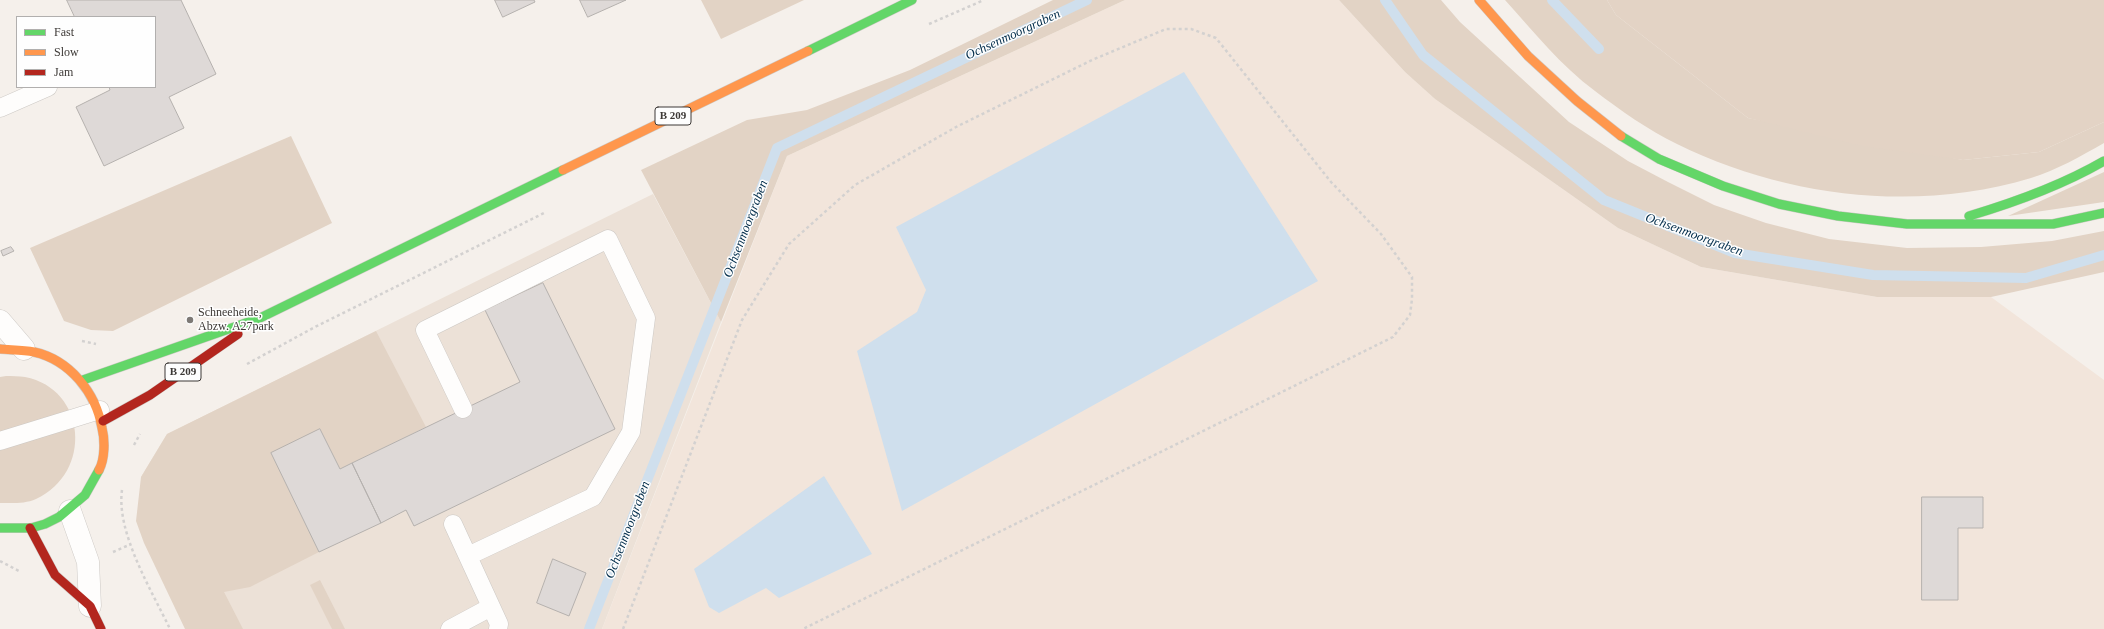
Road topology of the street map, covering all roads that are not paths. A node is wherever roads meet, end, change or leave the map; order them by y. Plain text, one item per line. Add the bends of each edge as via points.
1 (912, 0) edge
2 (1479, 0) edge
3 (46, 88) edge
4 (0, 108) edge
5 (2104, 161) edge
6 (2104, 213) edge
7 (1940, 223) junction
8 (260, 318) junction
9 (0, 321) edge
10 (0, 349) edge
11 (24, 349) junction
12 (82, 380) junction
13 (463, 409) dead end
14 (101, 416) junction
15 (0, 441) edge
16 (70, 510) junction
17 (452, 524) dead end
18 (0, 528) edge
19 (30, 528) junction
20 (468, 556) junction
21 (90, 606) junction
22 (491, 607) junction
23 (101, 629) edge
24 (450, 629) edge
25 (498, 629) edge

1 - 8 main road, B 209
2 - 7 main road via 1528,56 1577,101 1621,136 1659,159 1723,186 1779,204 1838,216 1907,224
3 - 4 lane
5 - 7 main road via 2060,184 2015,203
6 - 7 main road via 2053,224
8 - 12 main road, B 209
8 - 14 main road, B 209 via 150,395
9 - 11 street
10 - 11 main road
11 - 12 main road via 46,354 66,365
12 - 14 main road via 92,394
13 - 20 lane via 424,330 608,239 646,318 631,432 593,498
14 - 15 lane
14 - 16 main road via 104,441 102,461 95,480
16 - 19 main road via 51,522
16 - 21 street via 88,562
17 - 20 lane
18 - 19 main road
19 - 21 main road via 55,575
20 - 22 lane
21 - 23 main road
22 - 24 lane
22 - 25 lane via 499,624

